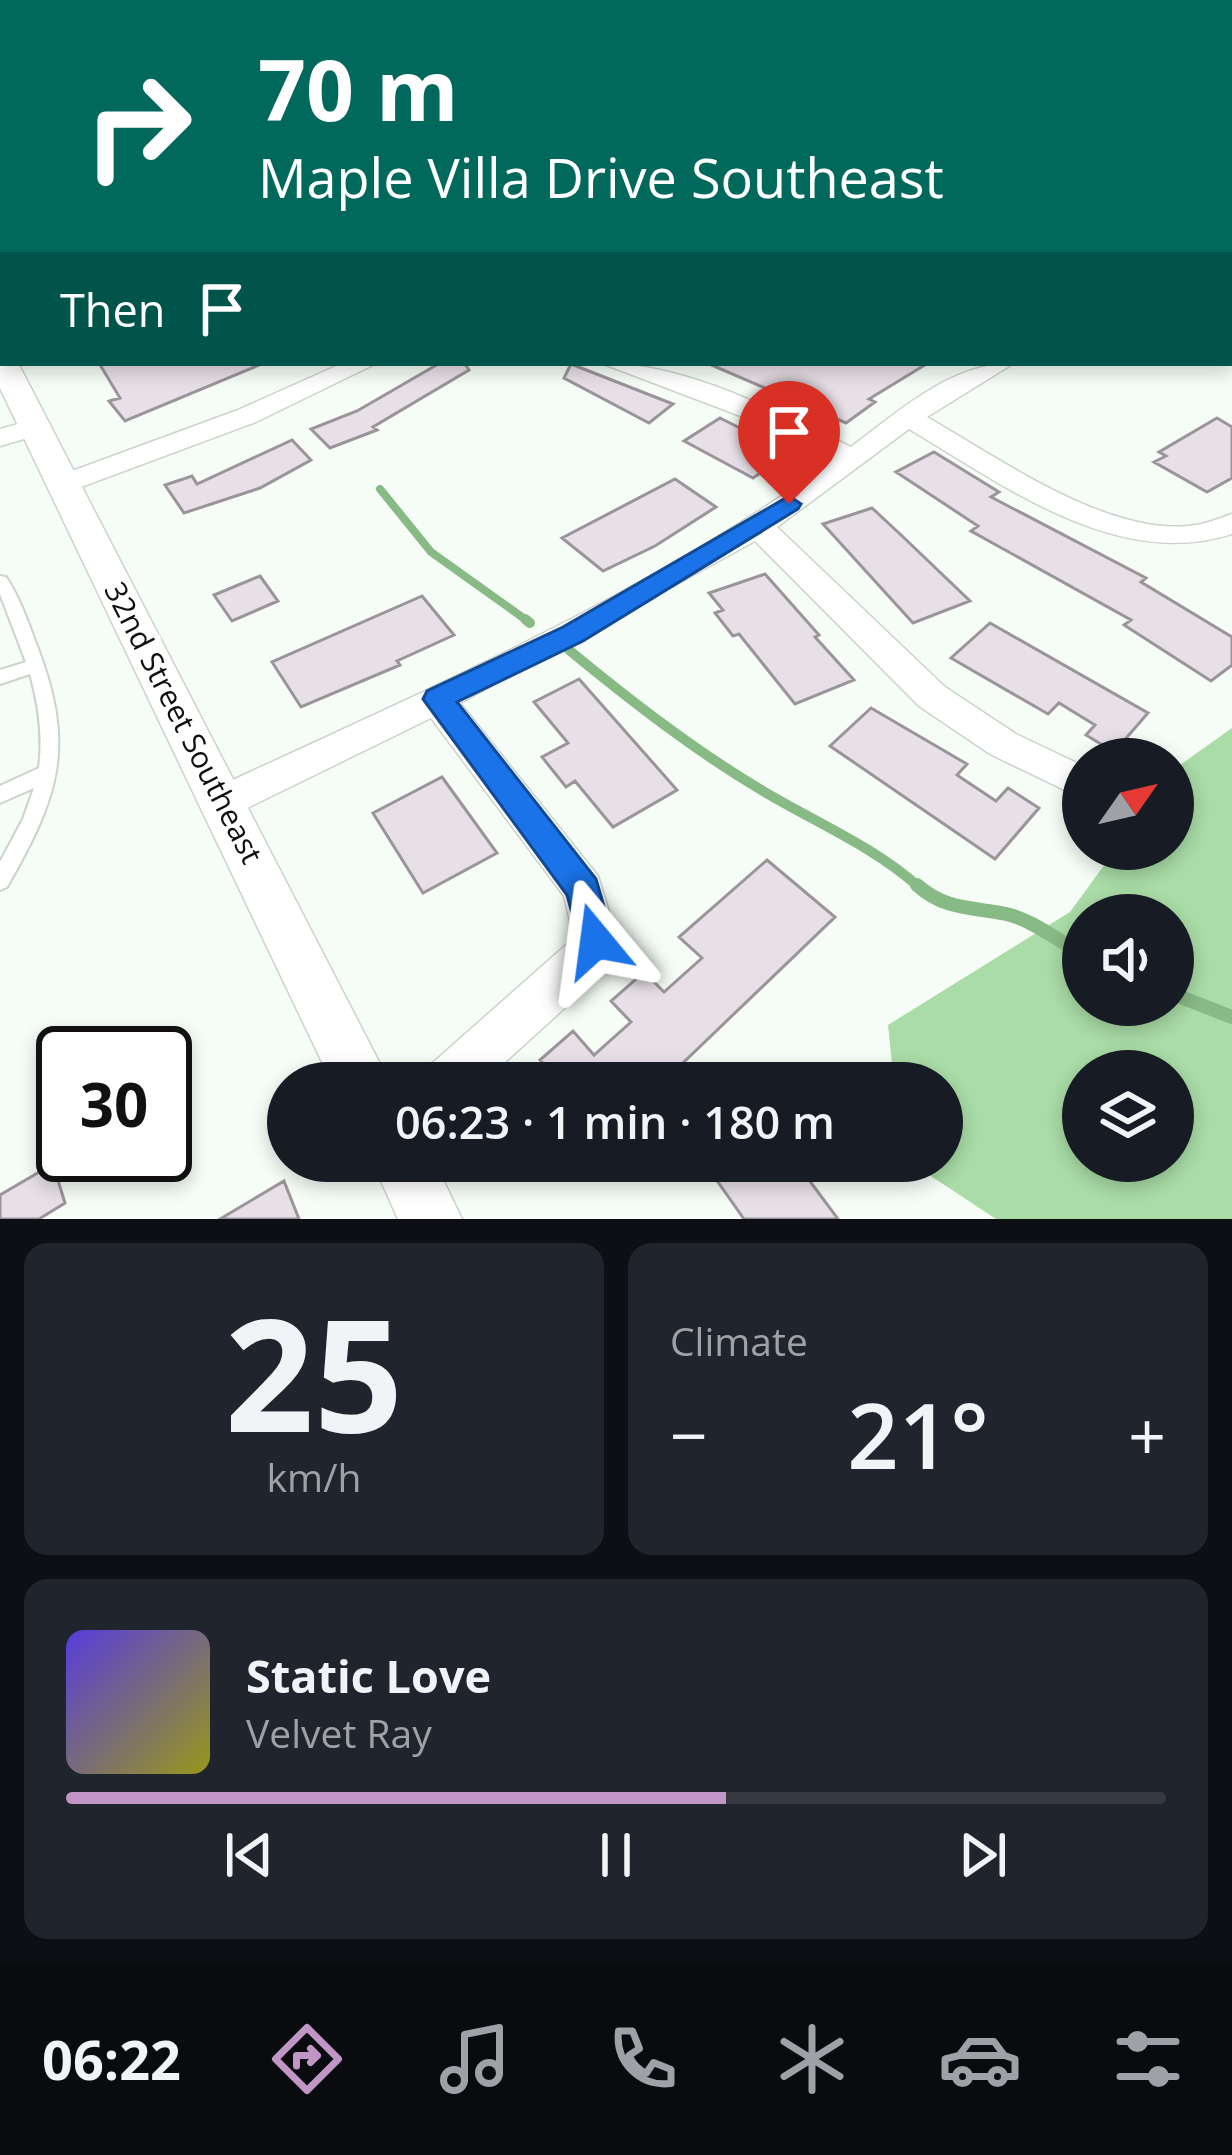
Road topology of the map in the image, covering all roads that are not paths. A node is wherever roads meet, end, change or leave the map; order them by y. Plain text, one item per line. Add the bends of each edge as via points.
1 (2, 366) edge
2 (357, 366) edge
3 (623, 366) edge
4 (994, 366) edge
5 (906, 416) junction
6 (17, 433) edge
7 (852, 458) junction
8 (63, 484) junction
9 (1232, 524) edge
10 (758, 527) junction
11 (0, 581) edge
12 (618, 608) junction
13 (37, 665) junction
14 (0, 677) edge
15 (437, 699) junction
16 (47, 773) junction
17 (1062, 774) edge
18 (219, 793) junction
19 (0, 795) edge
20 (0, 881) edge
21 (352, 1062) edge
22 (470, 1062) edge
23 (412, 1182) edge
24 (431, 1219) edge

1 - 6 street, 32nd Street Southeast
2 - 8 street
3 - 7 street via 760,414
4 - 5 street
5 - 7 street
5 - 9 street via 1081,512 1134,532 1192,537
6 - 8 street, 32nd Street Southeast
7 - 10 street
8 - 18 street, 32nd Street Southeast
10 - 12 street
10 - 17 street via 928,694 1006,750
11 - 13 lane
12 - 15 street
12 - 18 street via 564,620
13 - 14 lane
13 - 16 lane via 54,728
15 - 18 street
15 - 22 street via 584,890 596,941 584,962
16 - 19 lane
16 - 20 lane
18 - 21 street, 32nd Street Southeast
23 - 24 street

